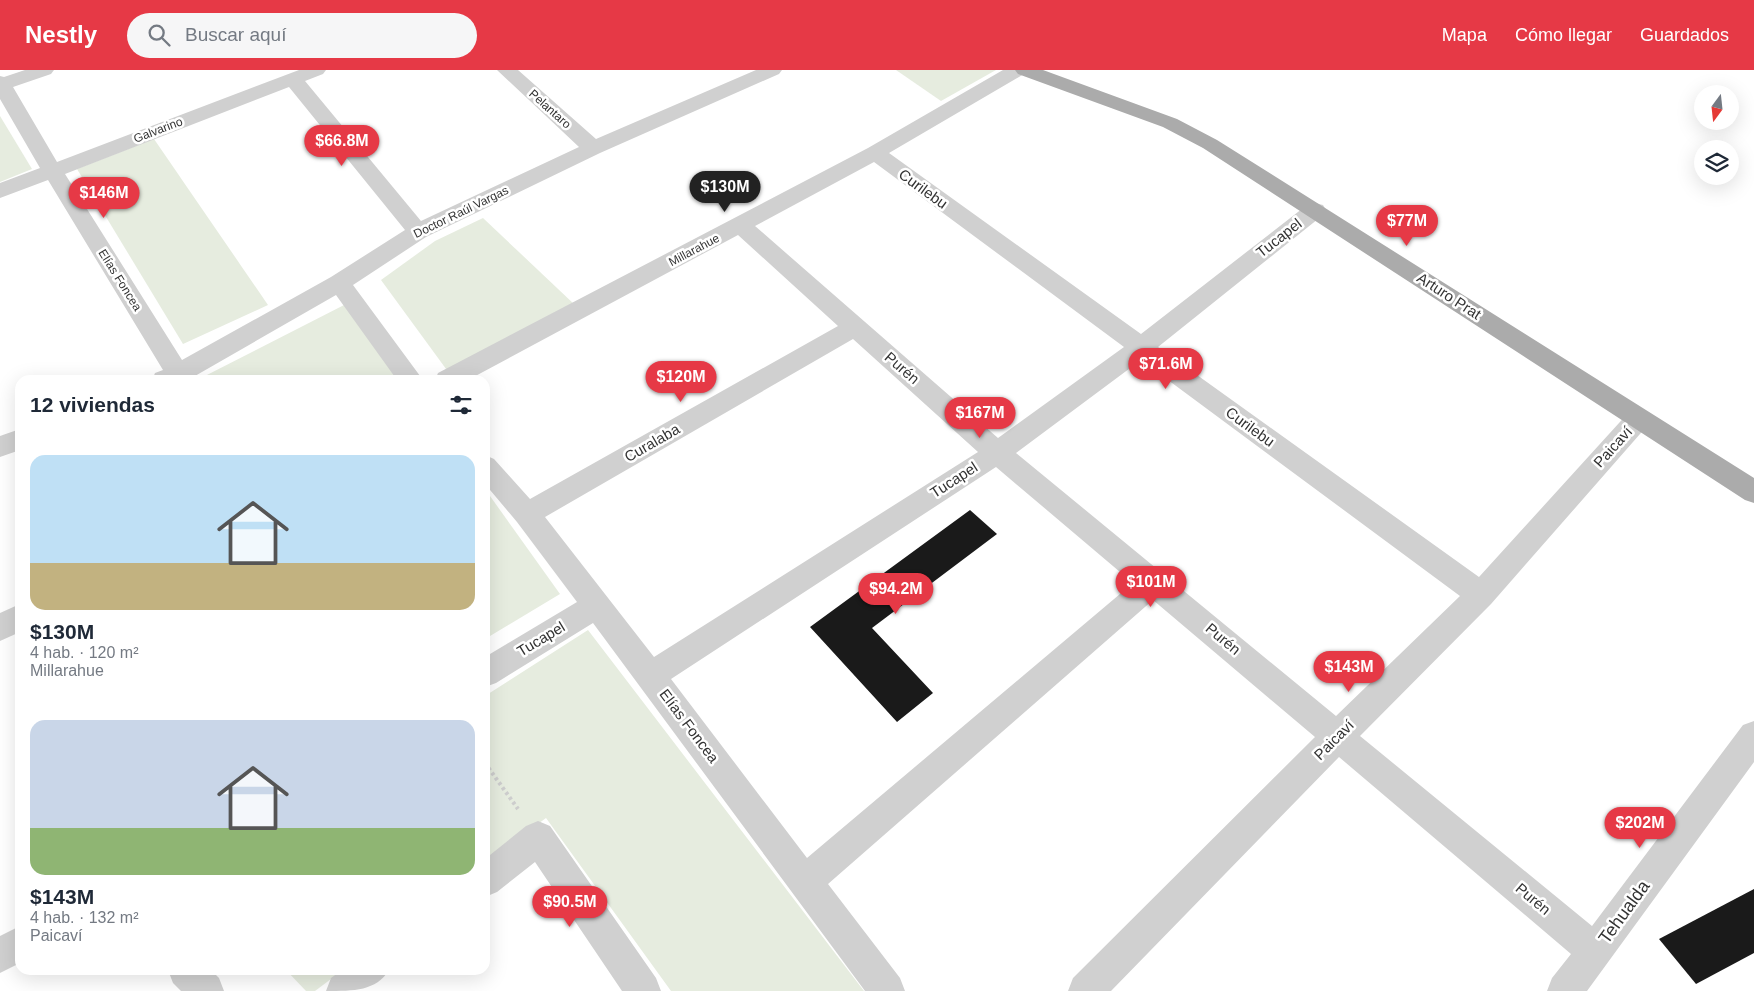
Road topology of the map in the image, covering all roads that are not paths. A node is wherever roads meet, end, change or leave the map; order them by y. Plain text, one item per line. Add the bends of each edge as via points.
1 (44, 70) edge
2 (316, 70) edge
3 (507, 70) edge
4 (720, 70) edge
5 (772, 70) edge
6 (1017, 70) edge
7 (1025, 70) edge
8 (294, 80) junction
9 (1, 84) edge
10 (740, 85) junction
11 (593, 148) junction
12 (874, 153) junction
13 (52, 170) junction
14 (0, 191) edge
15 (1315, 210) junction
16 (740, 226) junction
17 (418, 232) junction
18 (339, 283) junction
19 (856, 328) junction
20 (1141, 347) junction
21 (170, 375) edge
22 (175, 375) edge
23 (407, 375) edge
24 (456, 375) edge
25 (1638, 419) junction
26 (15, 441) edge
27 (0, 447) edge
28 (997, 452) junction
29 (490, 472) edge
30 (1754, 492) edge
31 (527, 514) junction
32 (1154, 582) junction
33 (1481, 595) junction
34 (597, 605) junction
35 (15, 620) edge
36 (0, 628) edge
37 (490, 670) edge
38 (651, 676) junction
39 (1339, 735) junction
40 (1754, 736) edge
41 (490, 876) edge
42 (805, 882) junction
43 (15, 947) edge
44 (1595, 951) junction
45 (0, 955) edge
46 (191, 975) edge
47 (365, 975) edge
48 (206, 991) edge
49 (344, 991) edge
50 (643, 991) edge
51 (887, 991) edge
52 (1086, 991) edge
53 (1565, 991) edge

1 - 9 street
2 - 8 street, Galvarino
3 - 11 street, Pelantaro
4 - 10 street
5 - 10 street, Doctor Raúl Vargas
6 - 12 street, Millarahue
7 - 15 main road, Arturo Prat via 1170,123 1210,144
8 - 13 street, Galvarino
8 - 17 street
9 - 13 street, Elías Foncea
10 - 11 street, Doctor Raúl Vargas
11 - 17 street, Doctor Raúl Vargas
12 - 16 street, Millarahue
12 - 20 street, Curilebu
13 - 14 street, Galvarino
13 - 21 street, Elías Foncea
15 - 20 street, Tucapel
15 - 25 main road, Arturo Prat
16 - 19 street, Purén
16 - 24 street, Millarahue
17 - 18 street, Doctor Raúl Vargas
18 - 22 street, Doctor Raúl Vargas
18 - 23 street
19 - 28 street, Purén
19 - 31 street, Curalaba
20 - 28 street, Tucapel
20 - 33 street, Curilebu
25 - 30 main road, Arturo Prat
25 - 33 street, Paicaví
26 - 27 street
28 - 32 street, Purén
28 - 38 street, Tucapel
29 - 31 street, Elías Foncea
31 - 34 street, Elías Foncea
32 - 39 street, Purén
32 - 42 street
33 - 39 street, Paicaví
34 - 37 street, Tucapel
34 - 38 street, Elías Foncea
35 - 36 street
38 - 42 street, Elías Foncea
39 - 44 street, Purén
39 - 52 street, Paicaví
40 - 44 street, Tehualda
41 - 50 street via 538,838
42 - 51 street, Elías Foncea
43 - 45 street
44 - 53 street, Tehualda
46 - 48 street
47 - 49 street

